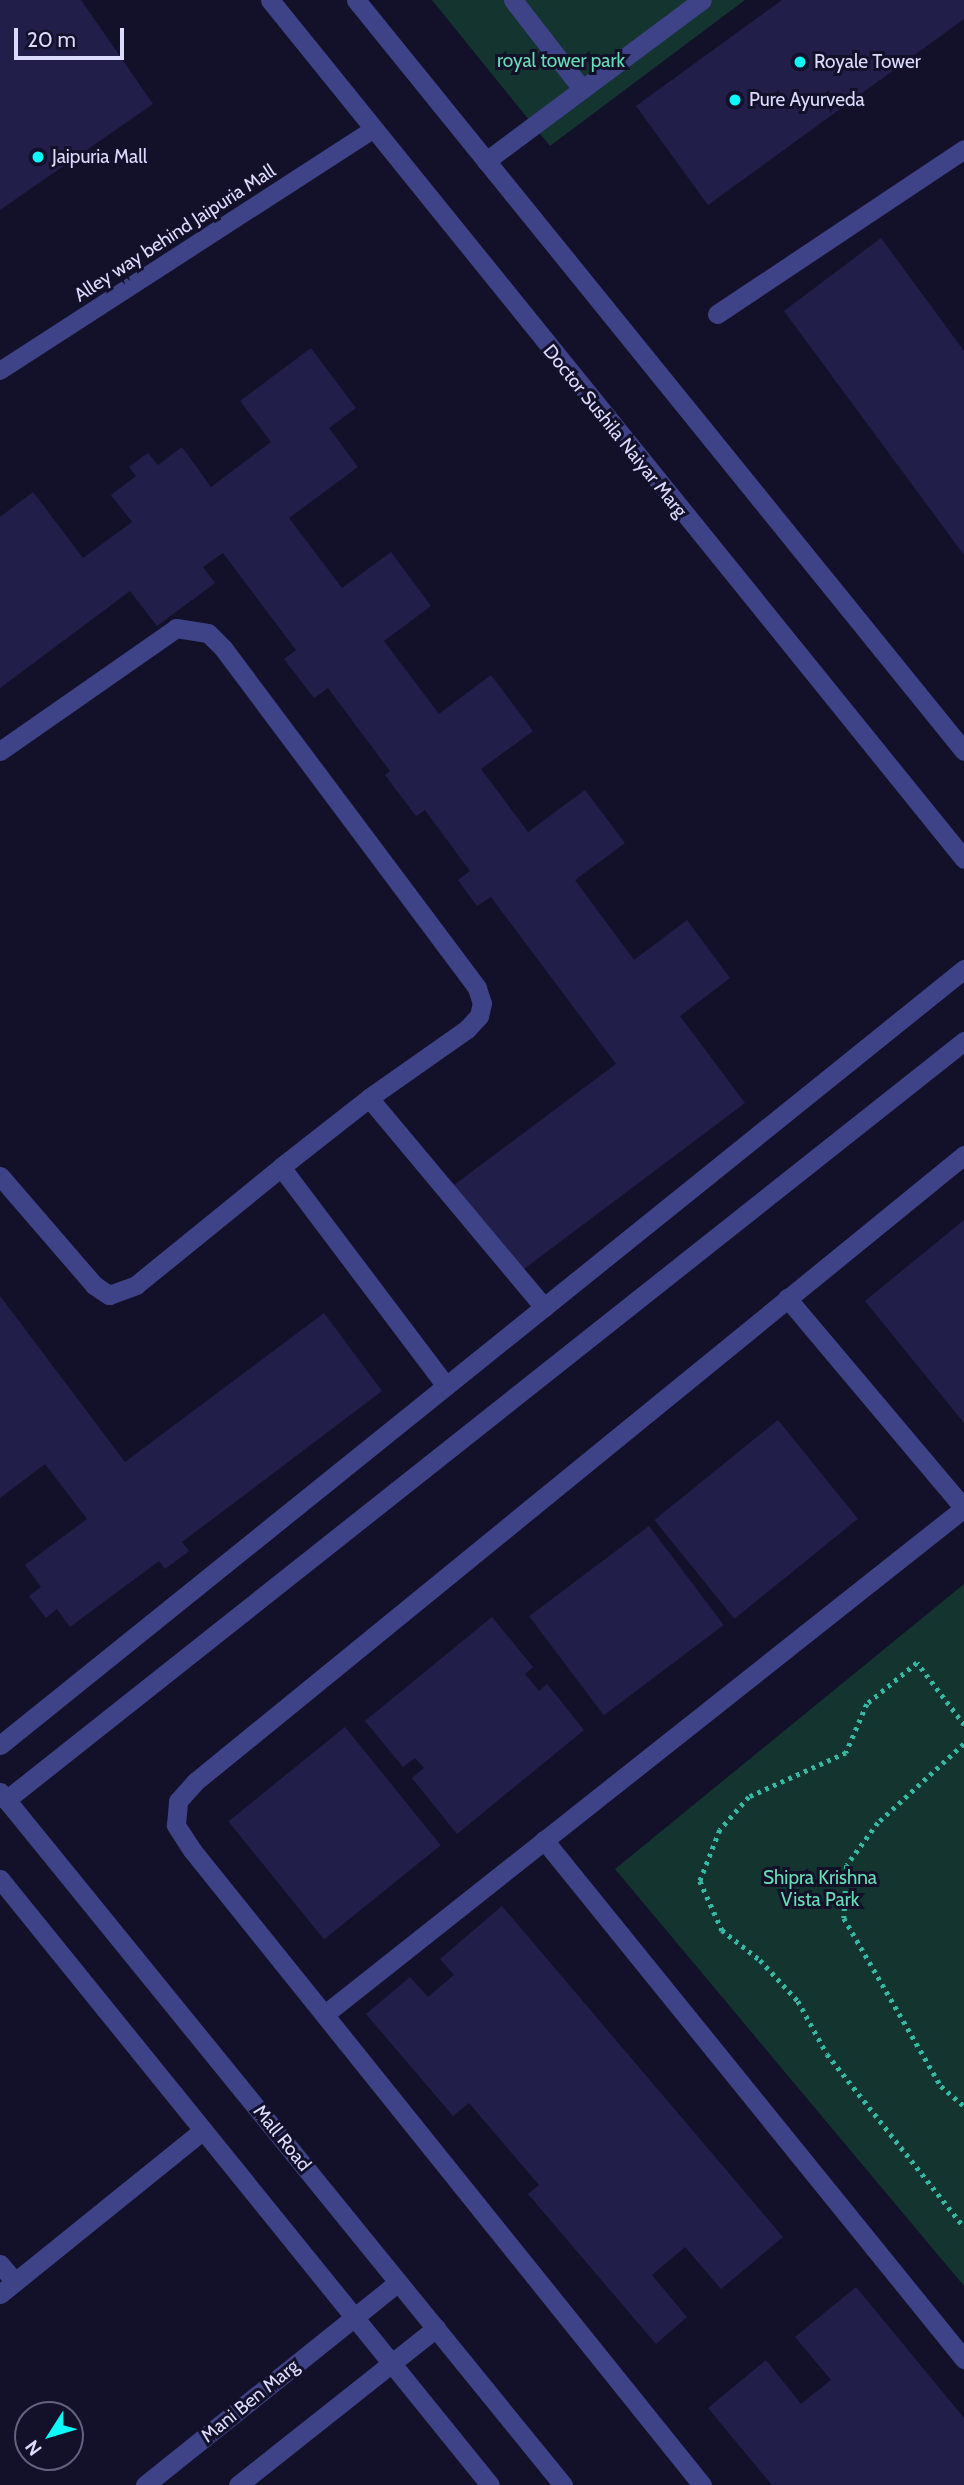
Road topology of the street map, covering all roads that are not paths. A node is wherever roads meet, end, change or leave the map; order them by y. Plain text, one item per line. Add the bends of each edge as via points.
1 (270, 0) edge
2 (356, 0) edge
3 (513, 0) edge
4 (702, 0) edge
5 (582, 89) junction
6 (373, 130) junction
7 (964, 149) edge
8 (486, 161) junction
9 (717, 314) dead end
10 (0, 371) edge
11 (0, 751) edge
12 (964, 751) edge
13 (964, 859) edge
14 (964, 969) edge
15 (964, 1041) edge
16 (369, 1098) junction
17 (964, 1155) edge
18 (281, 1167) junction
19 (0, 1176) edge
20 (787, 1298) junction
21 (544, 1307) junction
22 (446, 1386) junction
23 (964, 1508) edge
24 (0, 1745) edge
25 (3, 1796) edge
26 (544, 1840) junction
27 (0, 1879) edge
28 (325, 2014) junction
29 (203, 2130) junction
30 (0, 2264) edge
31 (398, 2282) junction
32 (8, 2288) edge
33 (354, 2317) junction
34 (436, 2328) junction
35 (964, 2359) edge
36 (391, 2363) junction
37 (145, 2485) edge
38 (238, 2485) edge
39 (490, 2485) edge
40 (563, 2485) edge
41 (702, 2485) edge

1 - 6 street, Doctor Sushila Naiyar Marg
2 - 8 street
3 - 5 street
4 - 5 street
5 - 8 street
6 - 10 lane, Alley way behind Jaipuria Mall
6 - 13 street, Doctor Sushila Naiyar Marg
7 - 9 street
8 - 12 street
11 - 16 street via 176,628 208,633 469,976 482,1003 479,1016 467,1029
14 - 21 street
15 - 25 street
16 - 18 street
16 - 21 street
17 - 20 street
18 - 19 street via 136,1285 110,1295 94,1286
18 - 22 street
20 - 23 street
20 - 28 street via 196,1781 178,1801 176,1825 192,1850
21 - 22 street
22 - 24 street
23 - 26 street
25 - 31 street, Mall Road
26 - 28 street
26 - 35 street
27 - 29 street
28 - 41 street
29 - 32 street
29 - 33 street
30 - 32 street
31 - 33 street, Mani Ben Marg
31 - 34 street, Mall Road
33 - 36 street
33 - 37 street, Mani Ben Marg
34 - 36 street
34 - 40 street, Mall Road
36 - 38 street
36 - 39 street

